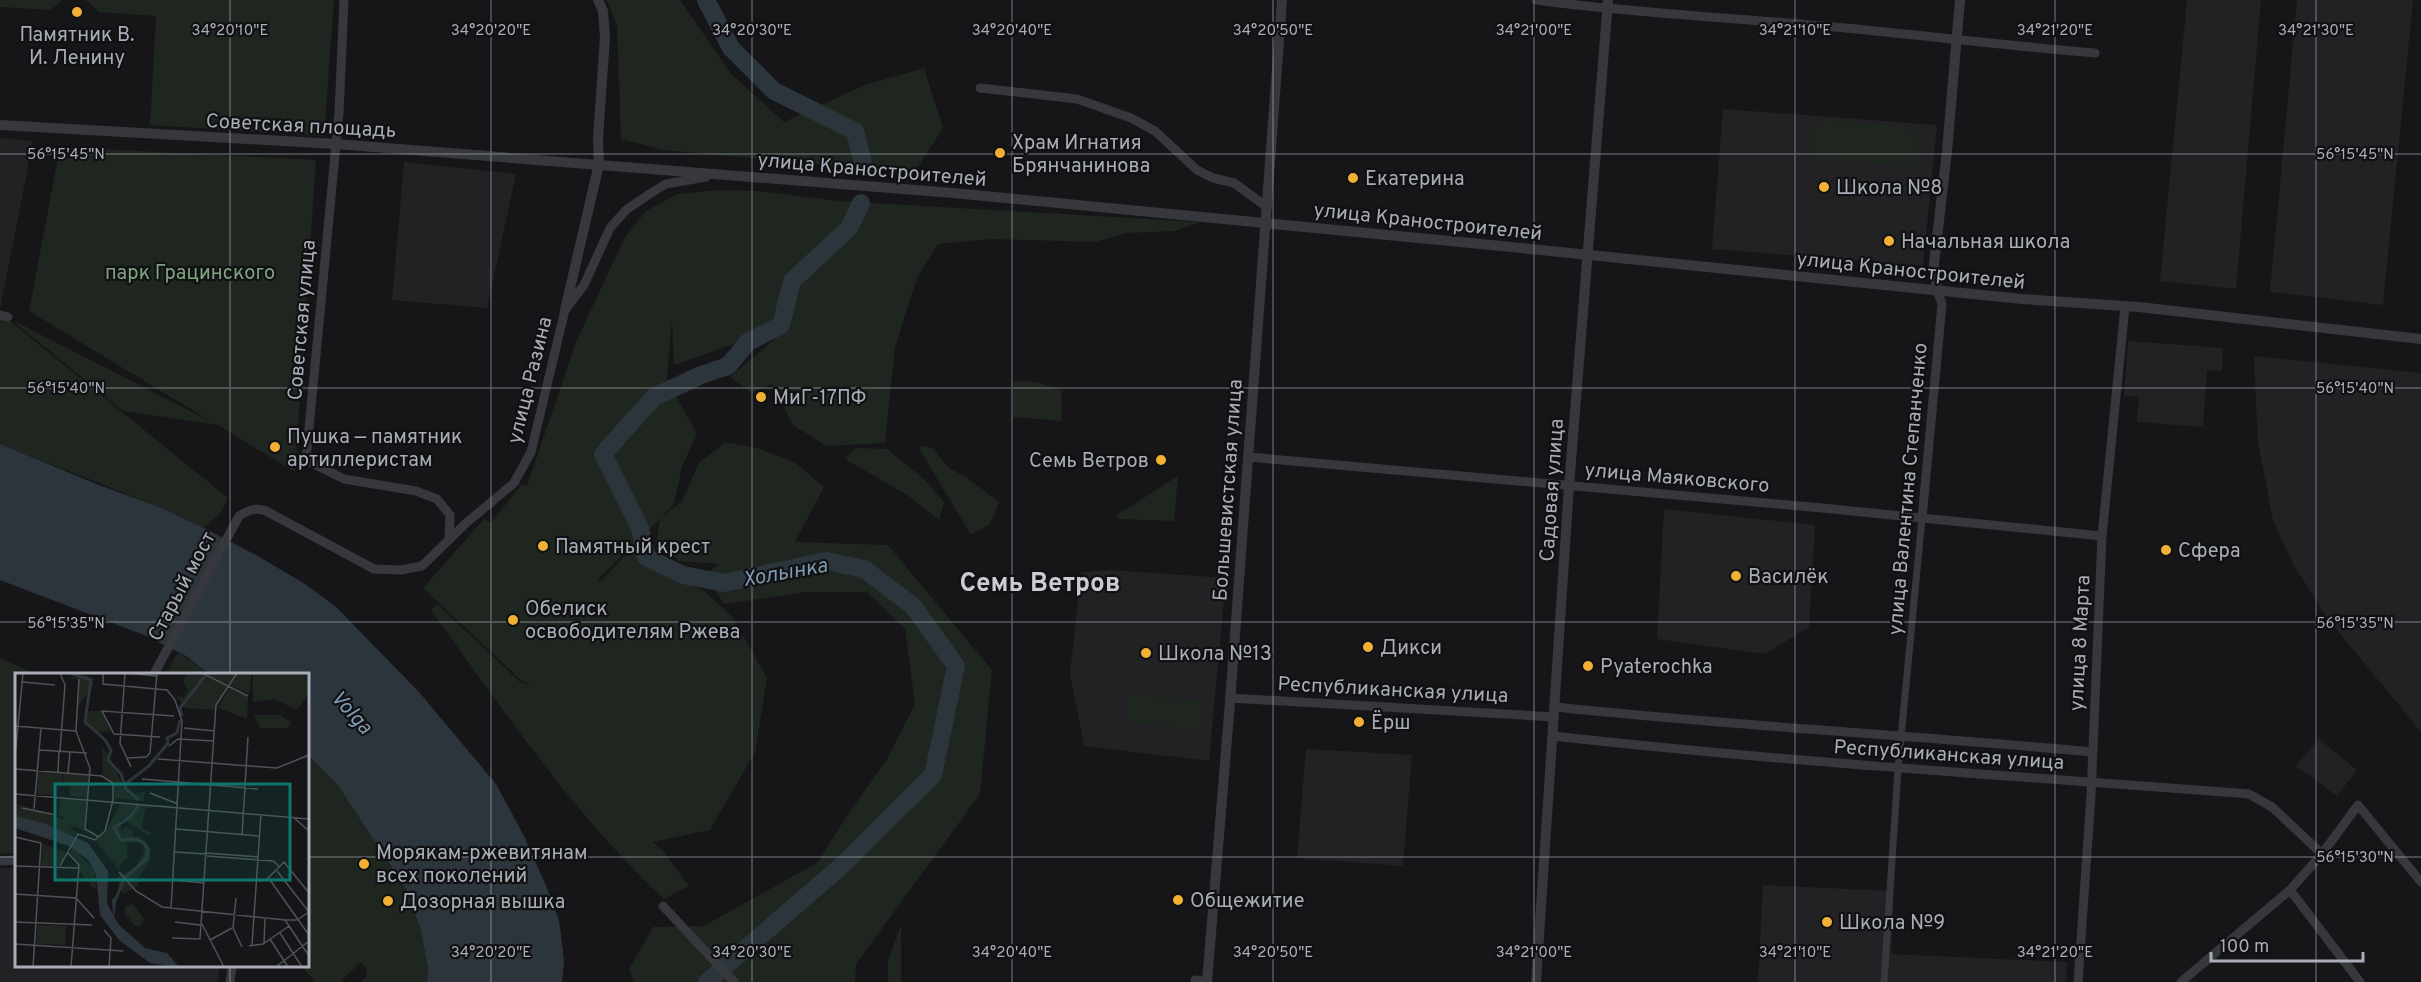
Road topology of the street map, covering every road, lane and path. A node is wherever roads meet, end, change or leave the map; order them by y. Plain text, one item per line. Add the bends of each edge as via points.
1 (344, 0) edge
2 (598, 0) edge
3 (1282, 0) edge
4 (1536, 0) edge
5 (1960, 0) edge
6 (1608, 5) edge
7 (1957, 41) junction
8 (2095, 53) dead end
9 (980, 88) dead end
10 (0, 125) edge
11 (336, 144) junction
12 (599, 164) junction
13 (734, 175) junction
14 (1267, 207) junction
15 (1265, 224) junction
16 (1587, 255) junction
17 (1938, 290) junction
18 (2125, 307) junction
19 (565, 310) junction
20 (2421, 339) edge
21 (1248, 457) junction
22 (1569, 486) junction
23 (239, 516) joint
24 (1922, 518) junction
25 (2102, 536) junction
26 (449, 540) junction
27 (155, 673) edge
28 (1230, 698) junction
29 (1555, 712) junction
30 (1903, 735) junction
31 (1553, 736) junction
32 (2092, 752) junction
33 (1898, 769) junction
34 (2091, 783) junction
35 (2322, 854) junction
36 (15, 860) edge
37 (0, 861) edge
38 (2421, 882) edge
39 (2290, 890) junction
40 (663, 906) dead end
41 (232, 967) edge
42 (731, 978) edge
43 (1195, 980) dead end
44 (230, 982) edge
45 (1207, 982) edge
46 (1536, 982) edge
47 (1884, 982) edge
48 (2078, 982) edge
49 (2181, 982) edge
50 (2360, 982) edge

1 - 11 street, Советская улица
2 - 12 street, улица Разина via 605,37
3 - 14 street, Большевистская улица
4 - 6 street
5 - 7 street, улица Валентина Степанченко
6 - 7 street
6 - 16 street, Садовая улица
7 - 8 street
7 - 17 street, улица Валентина Степанченко via 1934,264
9 - 14 street via 1077,99 1131,118 1155,130 1197,170 1234,183
10 - 11 street, Советская площадь
11 - 12 street, Советская площадь
11 - 26 street, Советская улица via 306,460 344,479 416,491 437,499 450,516
12 - 13 street, улица Краностроителей
12 - 19 street, улица Разина
13 - 15 street, улица Краностроителей
13 - 19 street via 666,184 639,199 602,242 584,285
14 - 15 street, Большевистская улица
15 - 16 street, улица Краностроителей
15 - 21 street, Большевистская улица
16 - 17 street, улица Краностроителей
16 - 22 street, Садовая улица
17 - 18 street, улица Краностроителей
17 - 24 street, улица Валентина Степанченко via 1942,304
18 - 20 street, улица Краностроителей
18 - 25 street, улица 8 Марта
19 - 26 street, улица Разина via 531,452 514,483
21 - 22 street, улица Маяковского
21 - 28 street, Большевистская улица
22 - 24 street, улица Маяковского
22 - 29 street, Садовая улица
23 - 26 street, улица Разина via 258,508 374,569 422,566
23 - 27 street, Старый мост
24 - 25 street, улица Маяковского
24 - 30 street, улица Валентина Степанченко
25 - 32 street, улица 8 Марта
28 - 29 street, Республиканская улица
28 - 45 street, Большевистская улица
29 - 30 street, Республиканская улица
29 - 31 street, Садовая улица
30 - 32 street, Республиканская улица
30 - 33 street, улица Валентина Степанченко
31 - 33 street, Республиканская улица
31 - 46 street, Садовая улица
32 - 34 street, улица 8 Марта
33 - 34 street, Республиканская улица
33 - 47 street, улица Валентина Степанченко
34 - 35 street, Республиканская улица via 2249,794 2272,807
34 - 48 street, улица 8 Марта
35 - 38 street via 2358,805
35 - 39 street
36 - 37 street
39 - 49 street
39 - 50 street
40 - 42 street
41 - 44 street
43 - 45 street

